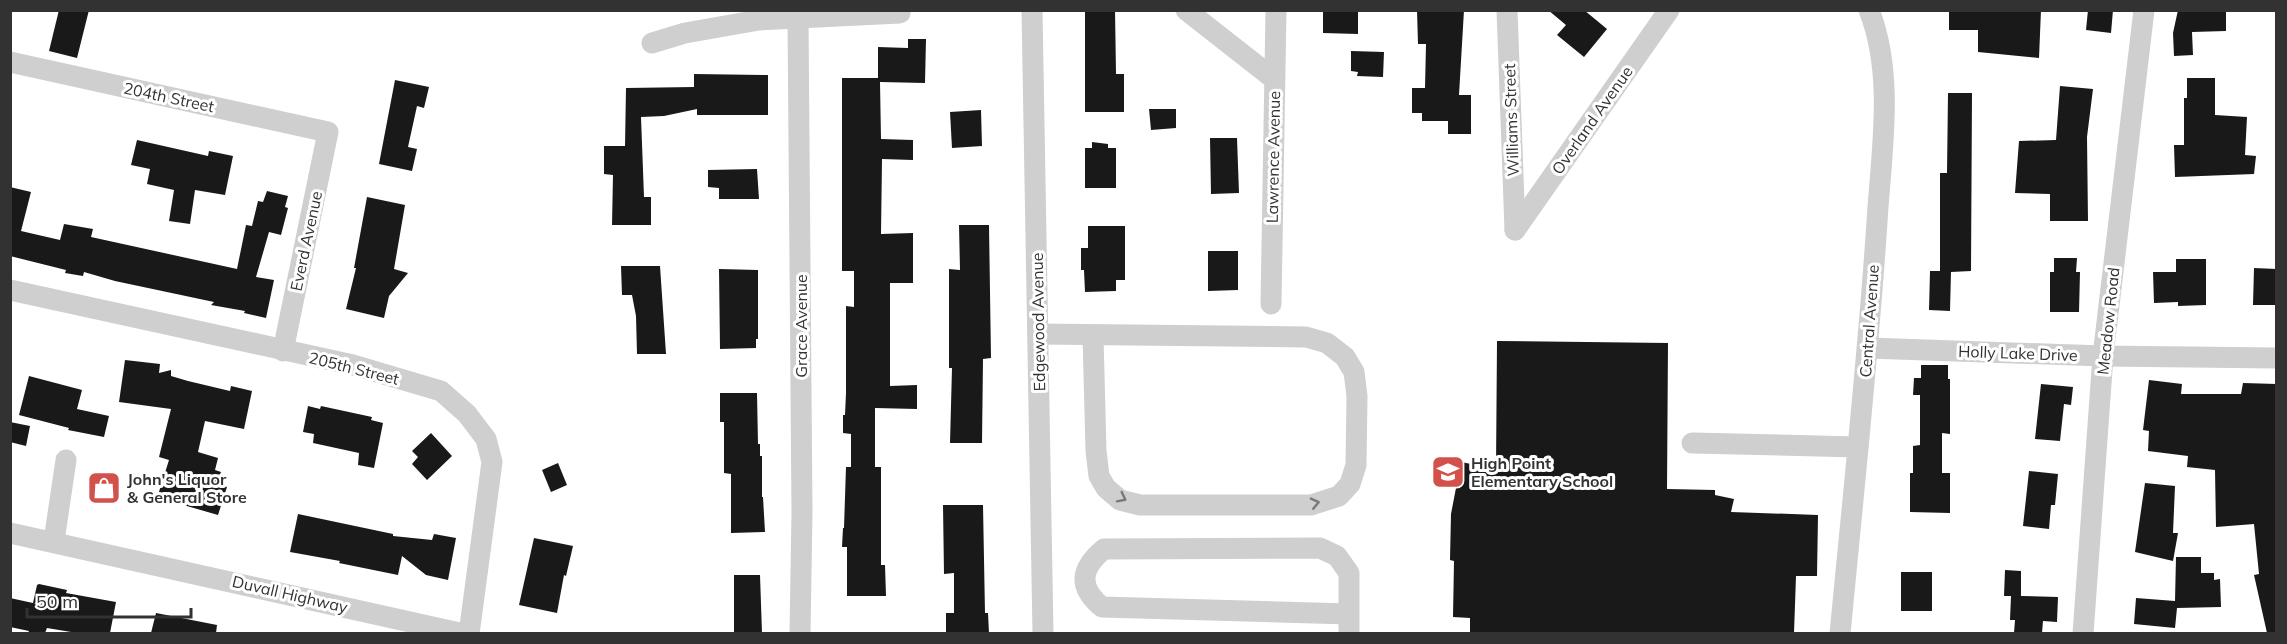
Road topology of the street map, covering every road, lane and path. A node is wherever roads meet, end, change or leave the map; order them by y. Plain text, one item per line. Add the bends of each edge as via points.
1 (1032, 10) edge
2 (1186, 10) edge
3 (1276, 10) edge
4 (1507, 10) edge
5 (1670, 10) edge
6 (1869, 10) edge
7 (2144, 10) edge
8 (900, 13) dead end
9 (798, 20) junction
10 (652, 43) dead end
11 (10, 62) edge
12 (1274, 79) junction
13 (328, 132) joint
14 (1515, 230) joint
15 (10, 290) edge
16 (1271, 304) dead end
17 (1038, 334) junction
18 (1093, 336) junction
19 (1868, 348) junction
20 (283, 351) junction
21 (2103, 356) junction
22 (2277, 358) edge
23 (1692, 443) dead end
24 (1858, 447) junction
25 (66, 460) dead end
26 (10, 533) edge
27 (54, 541) junction
28 (1349, 624) edge
29 (464, 633) edge
30 (470, 633) edge
31 (800, 633) edge
32 (1043, 633) edge
33 (1840, 633) edge
34 (2083, 633) edge

1 - 17 street, Edgewood Avenue
2 - 12 street
3 - 12 street, Lawrence Avenue
4 - 14 street, Williams Street
5 - 14 street, Overland Avenue
6 - 19 street, Central Avenue via 1877,31 1885,96
7 - 21 street, Meadow Road
8 - 9 street
9 - 10 street via 759,20
9 - 31 street, Grace Avenue
11 - 13 street, 204th Street
12 - 16 street, Lawrence Avenue
13 - 20 street, Everd Avenue
15 - 20 street, 205th Street
17 - 18 street
17 - 32 street, Edgewood Avenue
18 -> 18 street via 1098,477 1120,500 1140,505 1311,505 1339,496 1350,484 1356,465 1354,372 1345,357 1327,343 1306,338
19 - 21 street, Holly Lake Drive
19 - 24 street, Central Avenue
20 - 30 street, 205th Street via 353,365 441,391 467,414 486,439 492,462
21 - 22 street, Holly Lake Drive
21 - 34 street, Meadow Road
23 - 24 street
24 - 33 street, Central Avenue
25 - 27 street
26 - 27 street, Duvall Highway
27 - 29 street, Duvall Highway
28 - 28 street via 1349,573 1337,556 1320,548 1104,549 1090,560 1085,577 1089,596 1102,607

